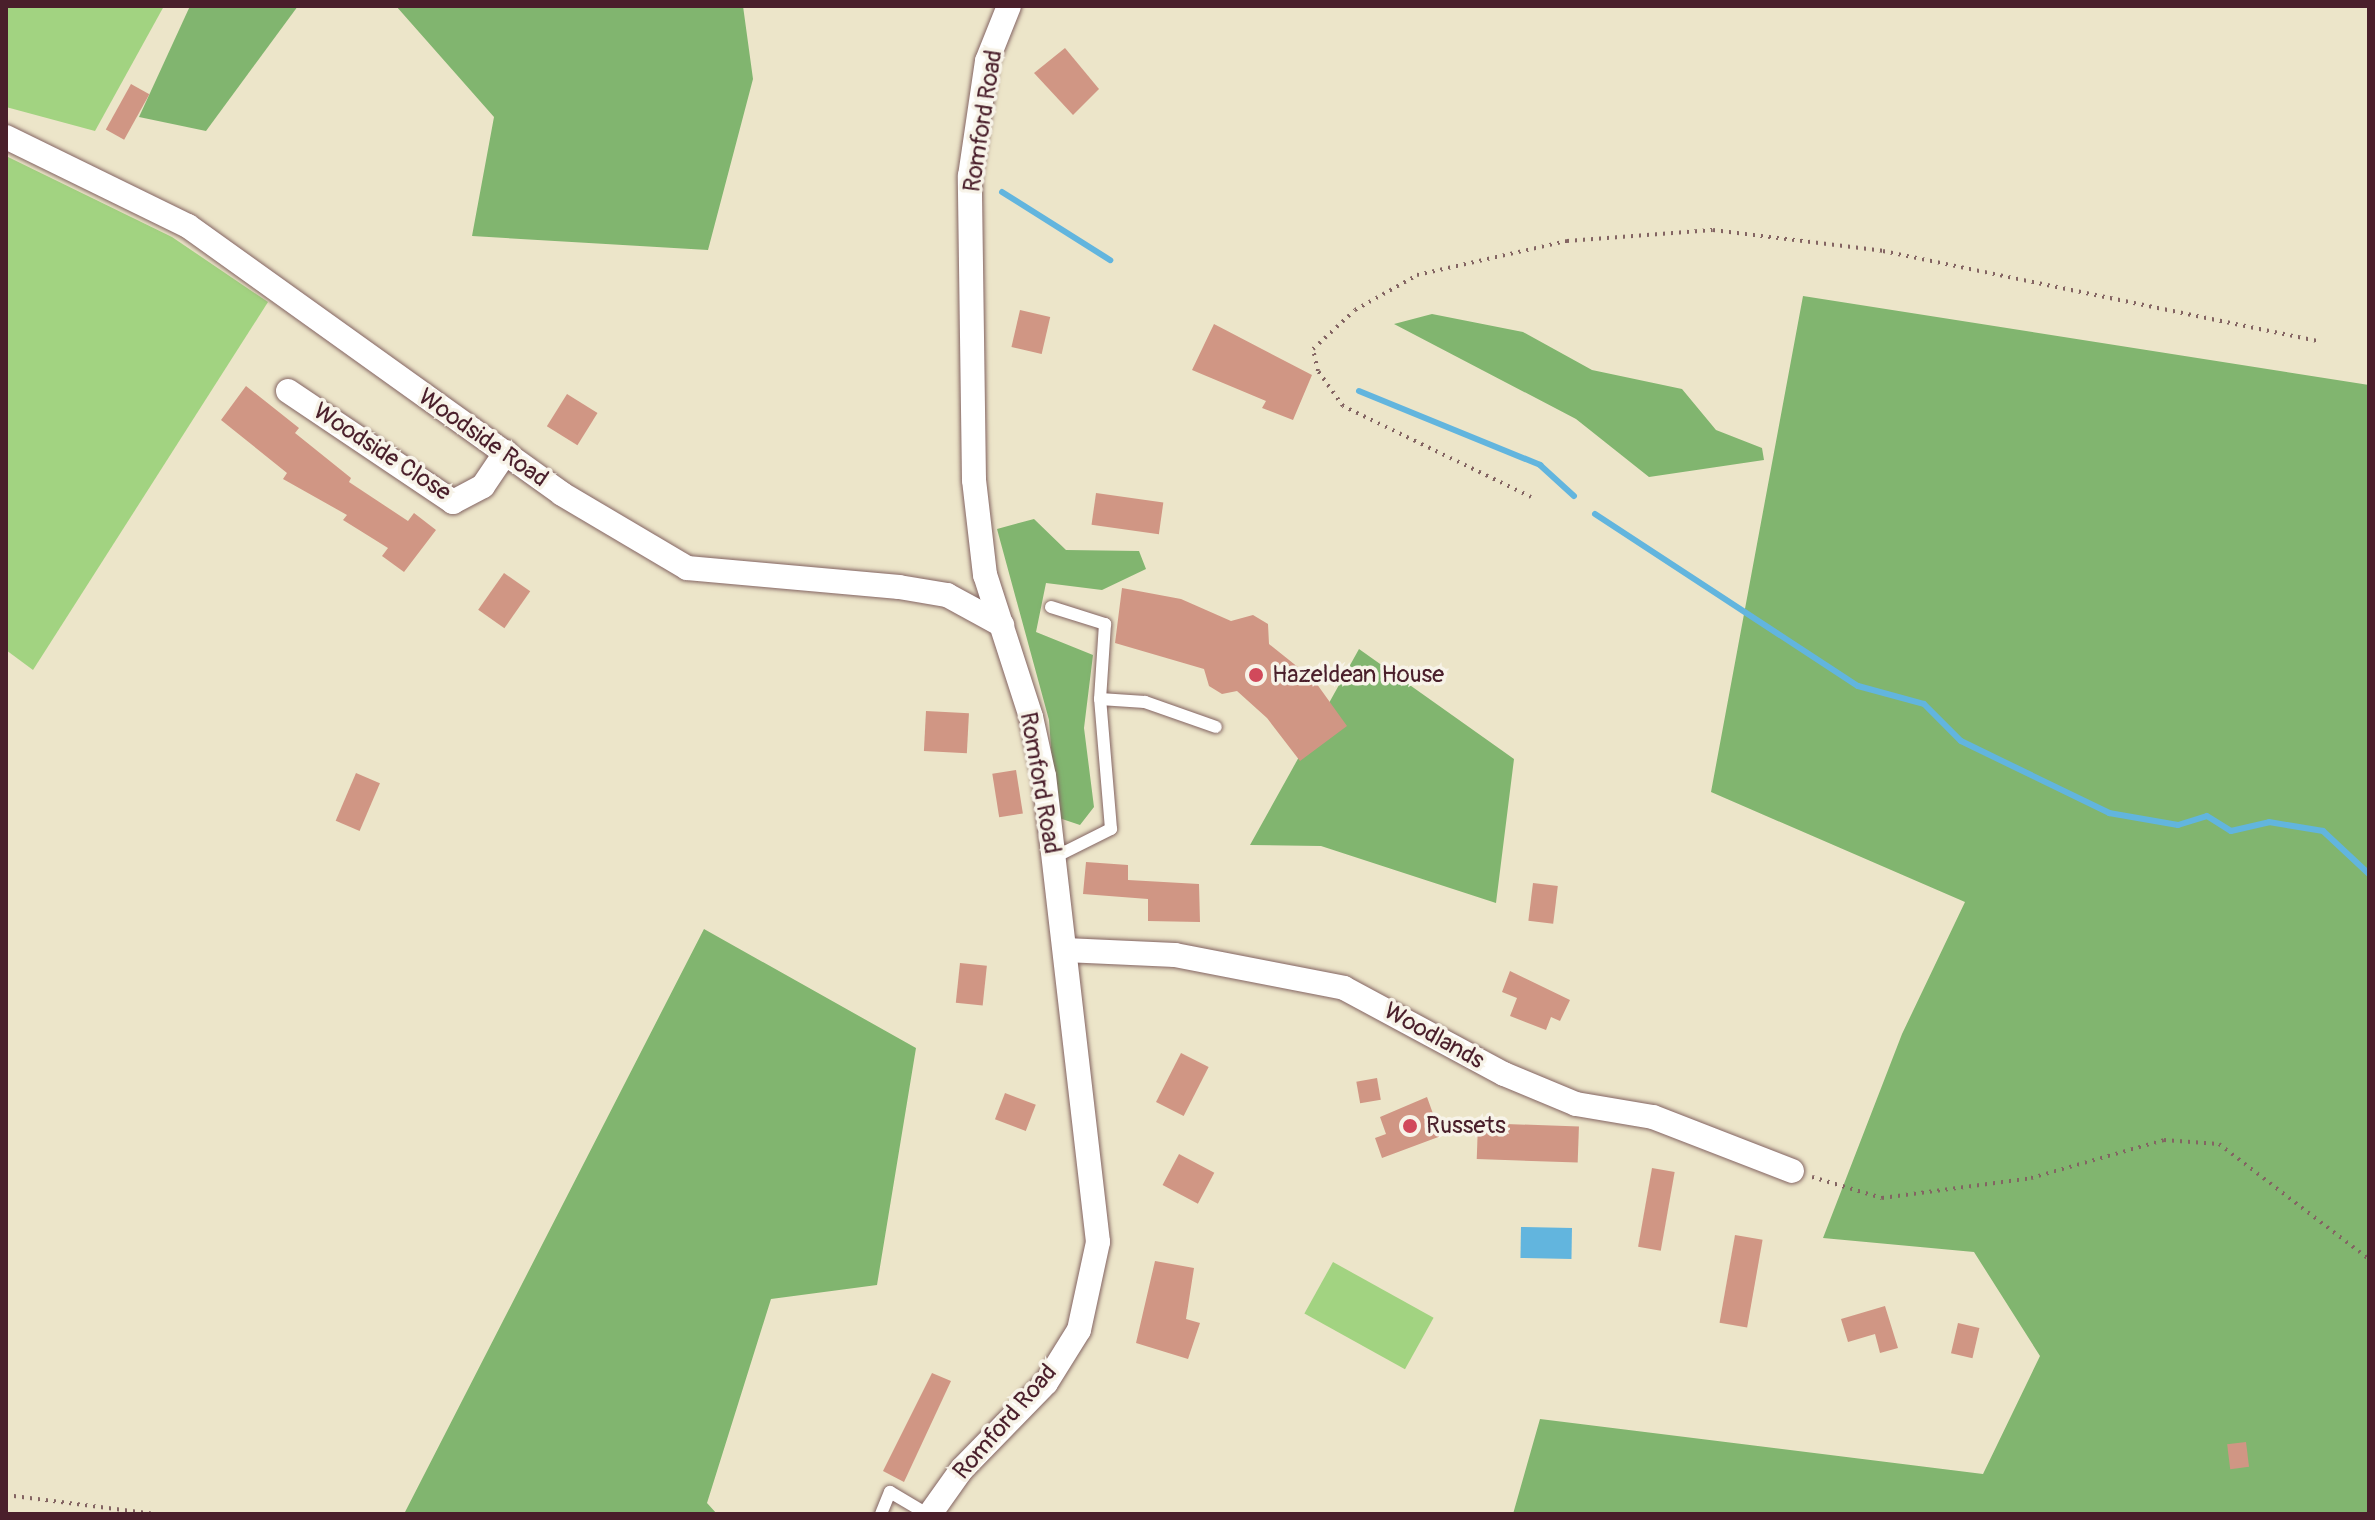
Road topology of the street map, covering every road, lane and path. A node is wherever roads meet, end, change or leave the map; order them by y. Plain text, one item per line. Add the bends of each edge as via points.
1 (1009, 6) edge
2 (6, 137) edge
3 (2319, 341) dead end
4 (288, 391) dead end
5 (506, 452) junction
6 (1531, 497) dead end
7 (1051, 607) dead end
8 (1002, 625) junction
9 (1100, 699) junction
10 (1216, 727) dead end
11 (1053, 858) junction
12 (1065, 950) junction
13 (1792, 1171) joint
14 (2369, 1259) edge
15 (6, 1495) edge
16 (155, 1514) edge
17 (881, 1514) edge
18 (928, 1514) edge

1 - 8 street, Romford Road via 987,61 970,176 974,480 985,575
2 - 5 street, Woodside Road via 188,226
3 - 6 path via 1883,251 1713,230 1567,241 1417,275 1355,310 1313,349 1318,371 1343,406
4 - 5 street, Woodside Close via 453,502 483,486
5 - 8 street, Woodside Road via 562,494 687,568 947,595
7 - 9 lane via 1105,624
8 - 11 street, Romford Road via 1044,776
9 - 10 lane via 1145,702
9 - 11 lane via 1111,829
11 - 12 street, Romford Road
12 - 13 street, Woodlands via 1175,955 1344,988 1491,1068 1562,1098 1653,1117
12 - 18 street, Romford Road via 1098,1242 1091,1292 1079,1330 1046,1383 962,1469
13 - 14 path via 1882,1198 2031,1178 2164,1140 2219,1144
15 - 16 path
17 - 18 lane via 890,1492

